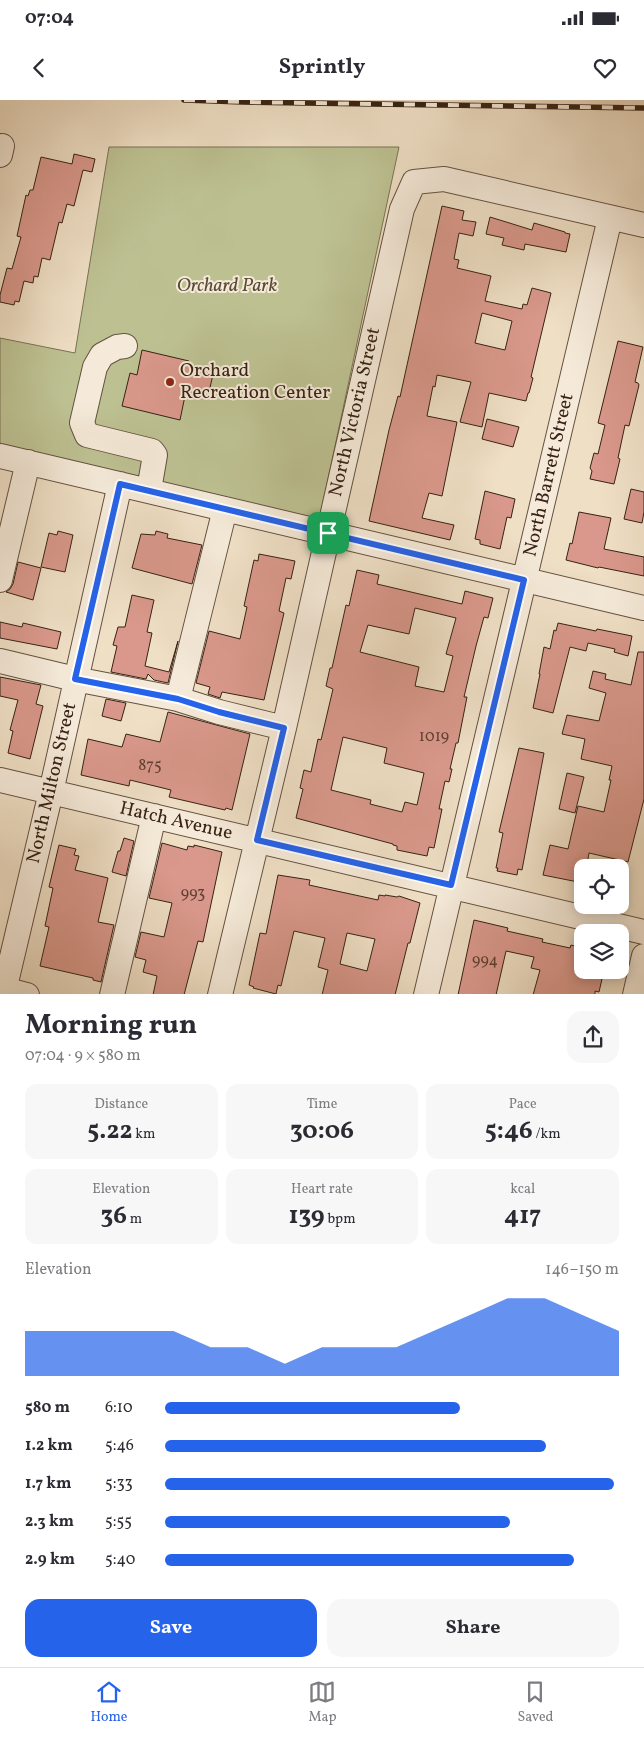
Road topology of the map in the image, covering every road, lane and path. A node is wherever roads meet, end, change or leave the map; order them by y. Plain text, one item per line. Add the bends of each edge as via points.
1 (610, 218) junction
2 (644, 225) edge
3 (126, 346) dead end
4 (0, 456) edge
5 (28, 462) junction
6 (120, 484) junction
7 (149, 490) junction
8 (225, 509) junction
9 (328, 533) junction
10 (0, 580) edge
11 (524, 580) junction
12 (644, 608) edge
13 (0, 661) edge
14 (75, 679) junction
15 (178, 699) junction
16 (284, 728) junction
17 (0, 780) edge
18 (51, 792) junction
19 (154, 816) junction
20 (257, 840) junction
21 (451, 885) junction
22 (644, 932) edge
23 (644, 956) edge
24 (3, 991) edge
25 (28, 994) edge
26 (112, 994) edge
27 (220, 994) edge
28 (426, 994) edge
29 (635, 994) edge

1 - 2 street
1 - 9 street, North Victoria Street via 444,179 414,182 402,209
1 - 11 street, North Barrett Street
3 - 7 street via 102,355 95,367 82,423 86,435 152,451 156,455
4 - 5 street
5 - 6 street
5 - 10 street
6 - 7 street
6 - 14 street, North Milton Street
7 - 8 street
8 - 9 street
8 - 15 street
9 - 11 street
9 - 16 street, North Victoria Street
11 - 12 street
11 - 21 street, North Barrett Street
13 - 14 street
14 - 15 street
14 - 18 street, North Milton Street
15 - 16 street
16 - 20 street, North Victoria Street
17 - 18 street, Hatch Avenue
18 - 19 street, Hatch Avenue
18 - 24 street, North Milton Street
19 - 20 street, Hatch Avenue
19 - 26 street
20 - 21 street, Hatch Avenue
20 - 27 street, North Victoria Street
21 - 22 street, Hatch Avenue
21 - 28 street, North Barrett Street
23 - 29 street
24 - 25 street

